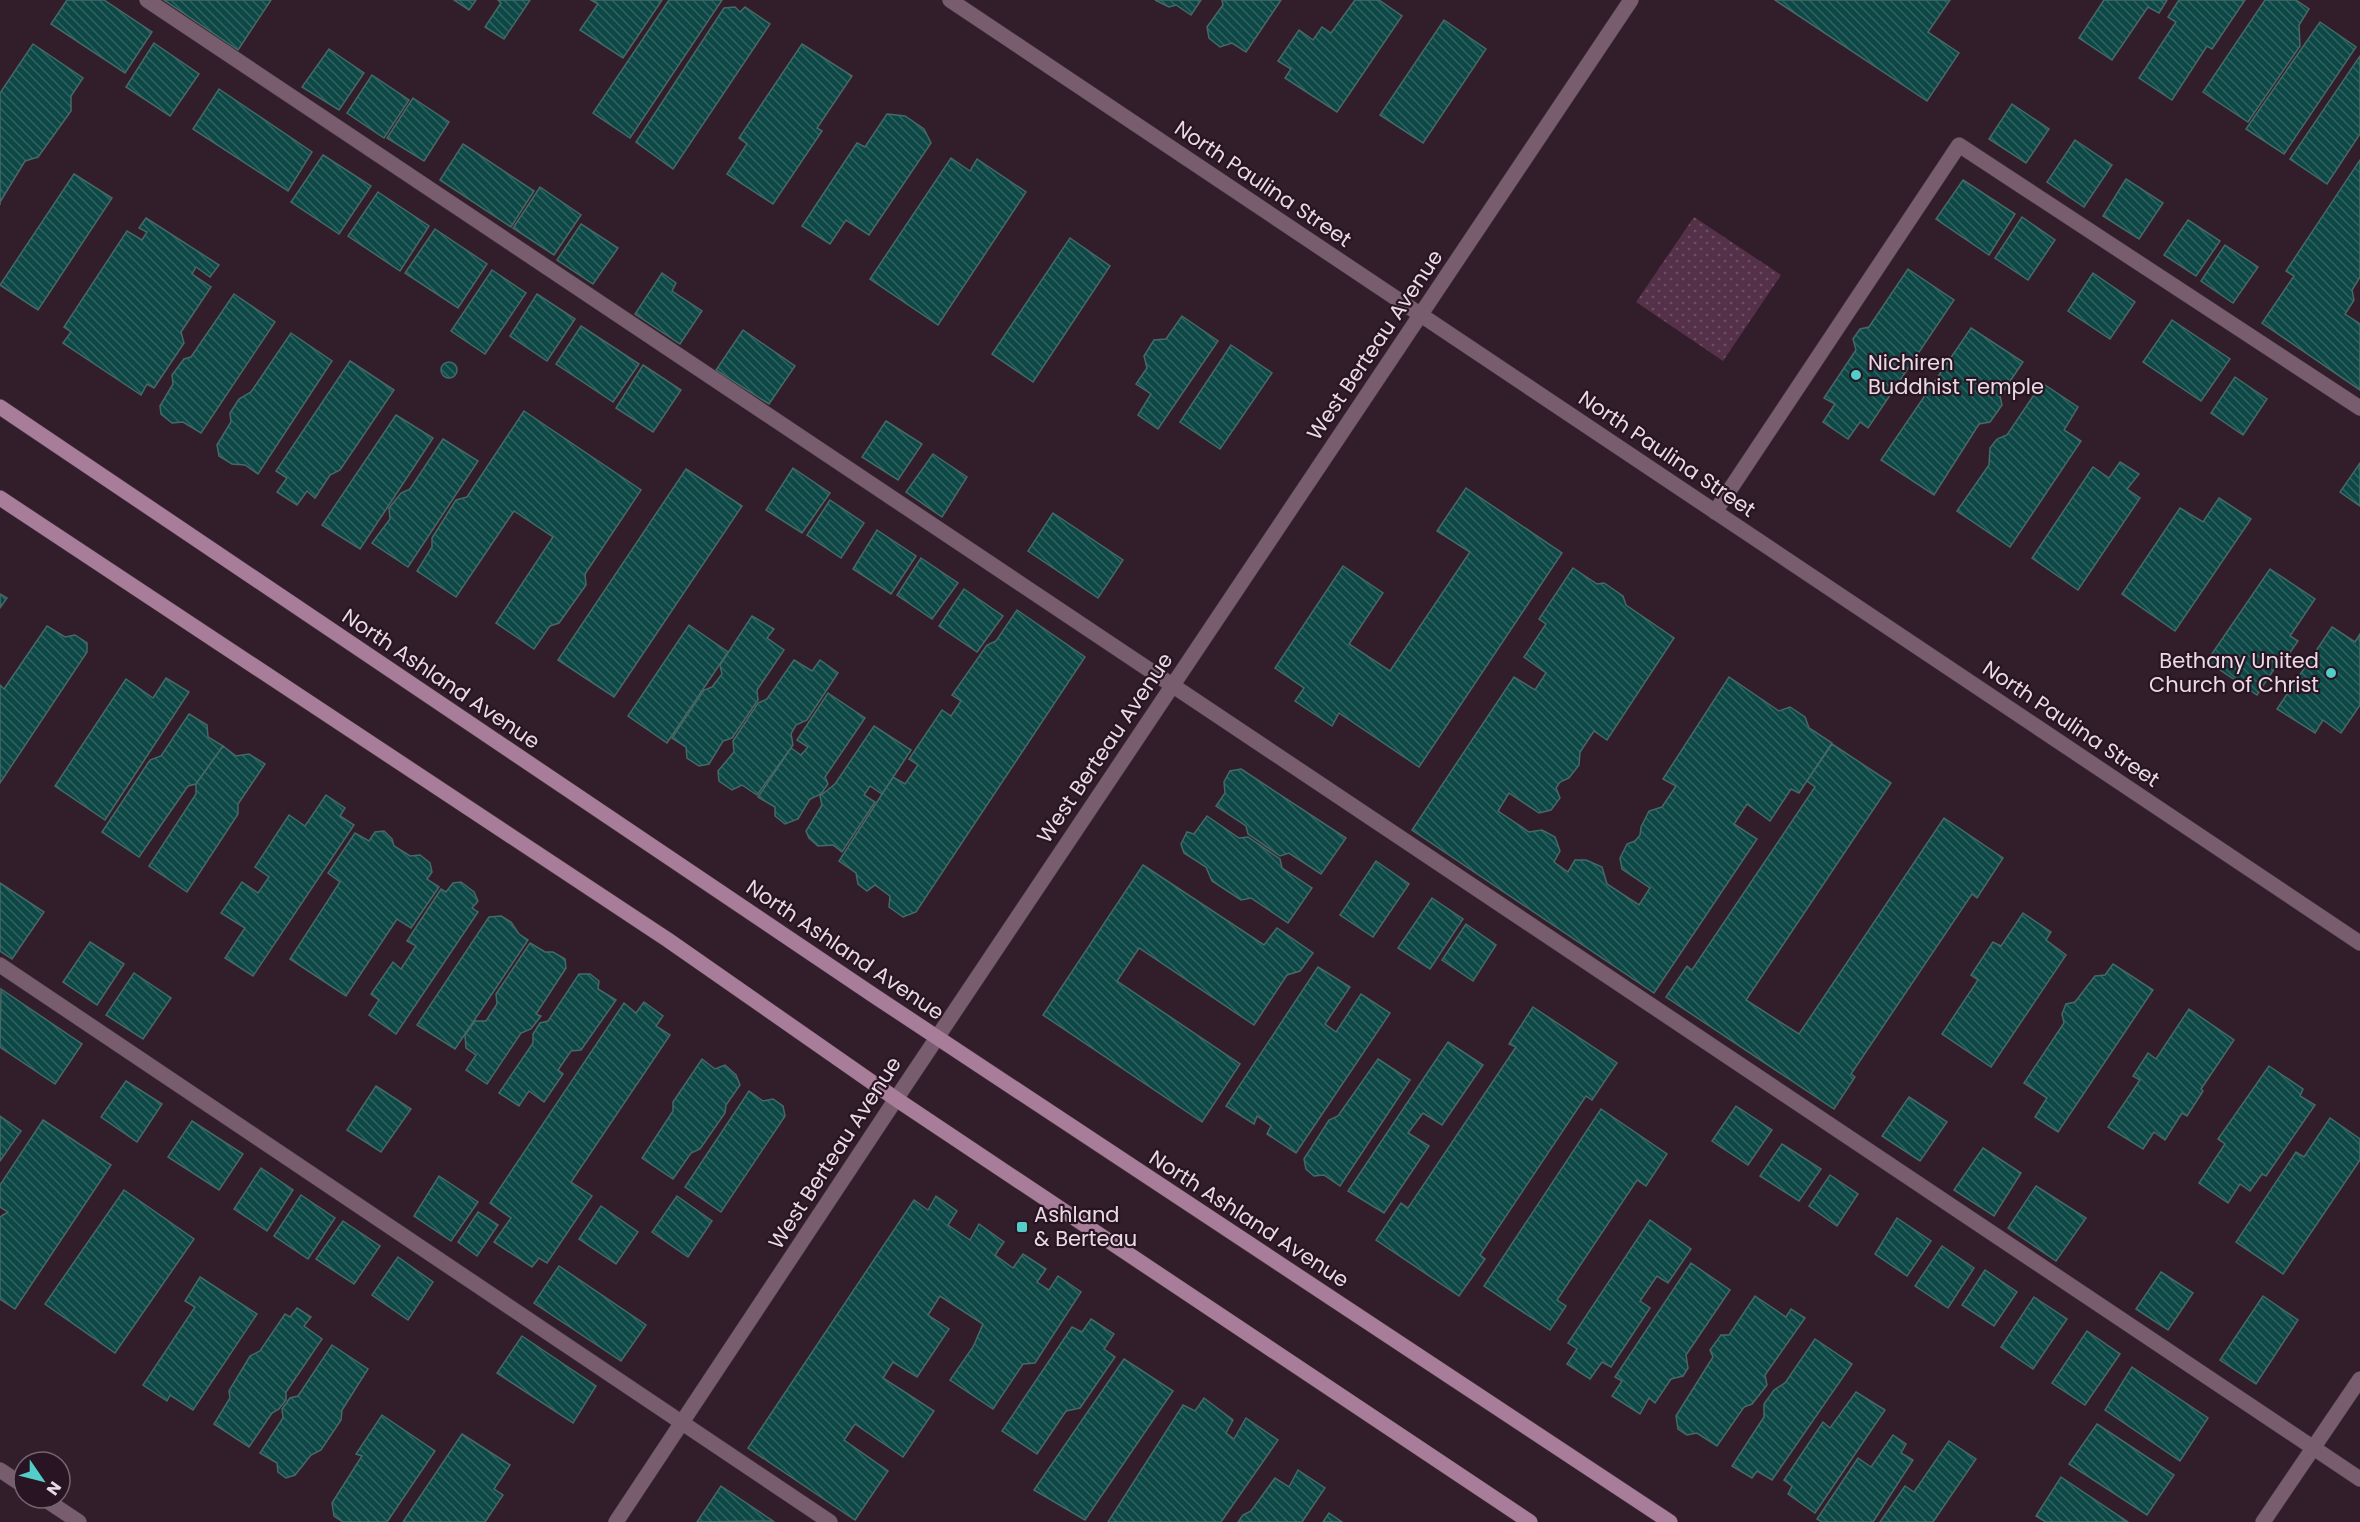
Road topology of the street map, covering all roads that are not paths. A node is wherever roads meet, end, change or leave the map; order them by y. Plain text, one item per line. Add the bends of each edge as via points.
1 (147, 0) edge
2 (950, 0) edge
3 (1631, 0) edge
4 (1421, 315) junction
5 (0, 407) edge
6 (2360, 408) edge
7 (0, 498) edge
8 (1715, 512) junction
9 (1172, 685) junction
10 (2360, 943) edge
11 (0, 965) edge
12 (937, 1037) junction
13 (896, 1099) junction
14 (2360, 1379) edge
15 (681, 1423) junction
16 (2313, 1448) junction
17 (2360, 1479) edge
18 (61, 1510) edge
19 (79, 1522) edge
20 (616, 1522) edge
21 (830, 1522) edge
22 (1530, 1522) edge
23 (1670, 1522) edge
24 (2263, 1522) edge

1 - 9 street
2 - 4 street, North Paulina Street
3 - 4 street, West Berteau Avenue
4 - 8 street, North Paulina Street
4 - 9 street, West Berteau Avenue
5 - 12 main road, North Ashland Avenue
6 - 8 street via 1959,145
7 - 13 main road via 668,940
8 - 10 street, North Paulina Street
9 - 12 street, West Berteau Avenue
9 - 16 street
11 - 15 street
12 - 13 street, West Berteau Avenue
12 - 23 main road, North Ashland Avenue
13 - 15 street, West Berteau Avenue
13 - 22 main road
14 - 16 street
15 - 20 street, West Berteau Avenue
15 - 21 street
16 - 17 street
16 - 24 street
18 - 19 street

